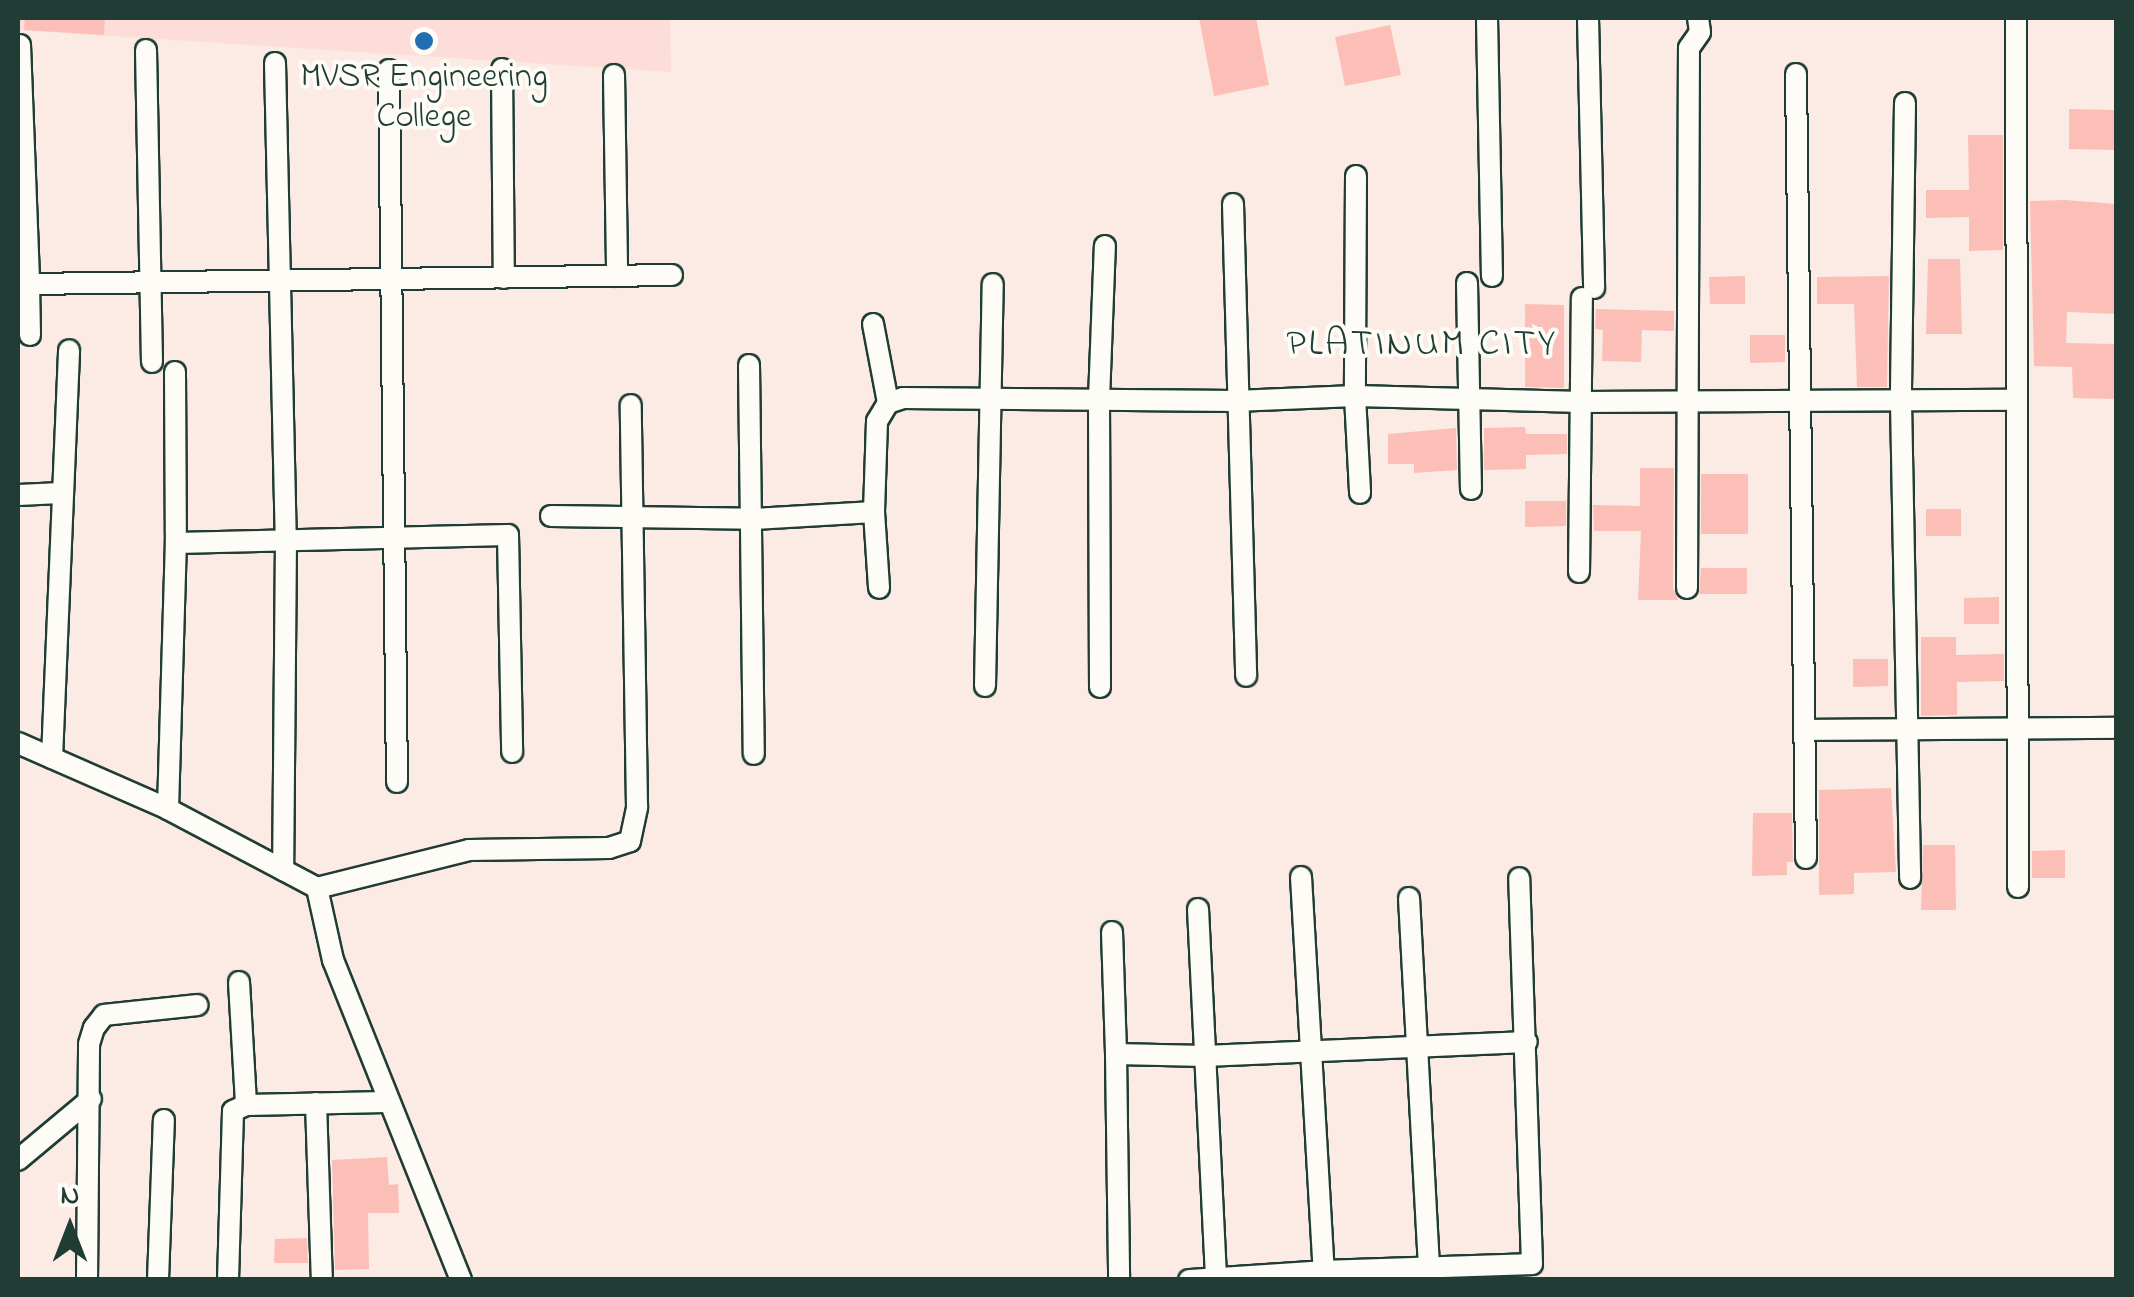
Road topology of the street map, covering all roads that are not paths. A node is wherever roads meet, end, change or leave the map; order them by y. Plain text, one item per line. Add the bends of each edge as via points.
1 (1488, 18) edge
2 (1588, 18) edge
3 (1698, 18) edge
4 (2016, 18) edge
5 (20, 45) edge
6 (146, 50) dead end
7 (274, 62) dead end
8 (502, 69) dead end
9 (389, 70) dead end
10 (1796, 74) dead end
11 (614, 75) dead end
12 (1905, 102) dead end
13 (21, 150) edge
14 (1356, 176) dead end
15 (1233, 204) dead end
16 (1104, 246) dead end
17 (672, 275) dead end
18 (618, 276) junction
19 (1492, 276) dead end
20 (504, 278) junction
21 (393, 280) junction
22 (277, 281) junction
23 (152, 282) junction
24 (1468, 283) dead end
25 (29, 284) junction
26 (994, 284) dead end
27 (873, 324) dead end
28 (30, 335) dead end
29 (69, 350) dead end
30 (152, 362) dead end
31 (748, 365) dead end
32 (175, 372) dead end
33 (1355, 396) junction
34 (1470, 398) junction
35 (1099, 399) junction
36 (992, 400) junction
37 (2015, 400) junction
38 (1236, 401) junction
39 (1686, 401) junction
40 (1582, 402) junction
41 (1800, 402) junction
42 (1901, 402) junction
43 (888, 403) junction
44 (631, 405) dead end
45 (1471, 488) dead end
46 (61, 493) junction
47 (1360, 493) dead end
48 (18, 495) edge
49 (874, 512) junction
50 (551, 516) dead end
51 (632, 516) junction
52 (754, 519) junction
53 (394, 538) junction
54 (286, 540) junction
55 (176, 543) junction
56 (1580, 572) dead end
57 (880, 588) dead end
58 (1687, 588) dead end
59 (1246, 676) dead end
60 (985, 686) dead end
61 (1100, 686) dead end
62 (2116, 728) edge
63 (2017, 729) junction
64 (1806, 730) junction
65 (1907, 731) junction
66 (18, 743) edge
67 (512, 752) dead end
68 (754, 754) dead end
69 (52, 758) junction
70 (397, 782) dead end
71 (168, 810) junction
72 (1806, 858) dead end
73 (283, 870) junction
74 (1301, 877) dead end
75 (1519, 878) dead end
76 (1910, 878) dead end
77 (317, 888) junction
78 (2018, 888) dead end
79 (1409, 898) dead end
80 (1198, 909) dead end
81 (1112, 932) dead end
82 (239, 982) dead end
83 (197, 1005) dead end
84 (1527, 1042) junction
85 (1419, 1046) junction
86 (1312, 1050) junction
87 (1116, 1054) junction
88 (1205, 1056) junction
89 (91, 1099) junction
90 (387, 1102) junction
91 (316, 1103) junction
92 (246, 1105) junction
93 (164, 1120) dead end
94 (18, 1160) edge
95 (1429, 1267) junction
96 (1324, 1270) junction
97 (1533, 1272) edge
98 (1216, 1278) edge
99 (87, 1280) edge
100 (158, 1280) edge
101 (228, 1280) edge
102 (322, 1280) edge
103 (461, 1280) edge
104 (1118, 1280) edge
105 (1189, 1280) edge

1 - 19 street
2 - 40 street
3 - 39 street via 1700,32 1689,48
4 - 37 street
5 - 13 street
6 - 23 street
7 - 22 street
8 - 20 street
9 - 21 street
10 - 41 street
11 - 18 street
12 - 42 street
13 - 25 street
14 - 33 street
15 - 38 street
16 - 35 street
17 - 18 street
18 - 20 street
20 - 21 street
21 - 22 street
21 - 53 street
22 - 23 street
22 - 54 street
23 - 25 street
23 - 30 street
24 - 34 street
25 - 28 street
26 - 36 street
27 - 43 street
29 - 46 street
31 - 52 street
32 - 55 street
33 - 34 street
33 - 38 street
33 - 47 street
34 - 40 street
34 - 45 street
35 - 36 street
35 - 38 street
35 - 61 street
36 - 43 street
36 - 60 street
37 - 42 street
37 - 63 street
38 - 59 street
39 - 40 street
39 - 41 street
39 - 58 street
40 - 56 street
41 - 42 street
41 - 64 street
42 - 65 street
43 - 49 street via 877,421
44 - 51 street
46 - 48 street
46 - 69 street
49 - 52 street
49 - 57 street
50 - 51 street
51 - 52 street
51 - 77 street via 637,807 630,840 609,848 470,850
52 - 68 street
53 - 54 street
53 - 67 street via 508,535
53 - 70 street
54 - 55 street
54 - 73 street
55 - 71 street
62 - 63 street
63 - 65 street
63 - 78 street
64 - 65 street
64 - 72 street
65 - 76 street
66 - 69 street
69 - 71 street
71 - 73 street
73 - 77 street
74 - 86 street
75 - 84 street
77 - 90 street via 333,960
79 - 85 street
80 - 88 street
81 - 87 street
82 - 92 street
83 - 89 street via 104,1016 89,1044
84 - 85 street
84 - 97 street
85 - 86 street
85 - 95 street
86 - 88 street
86 - 96 street
87 - 88 street
87 - 104 street
88 - 98 street
89 - 94 street
89 - 99 street
90 - 91 street
90 - 103 street
91 - 92 street
91 - 102 street
92 - 101 street via 233,1111 230,1124
93 - 100 street
95 - 96 street
95 - 97 street
96 - 98 street
98 - 105 street

